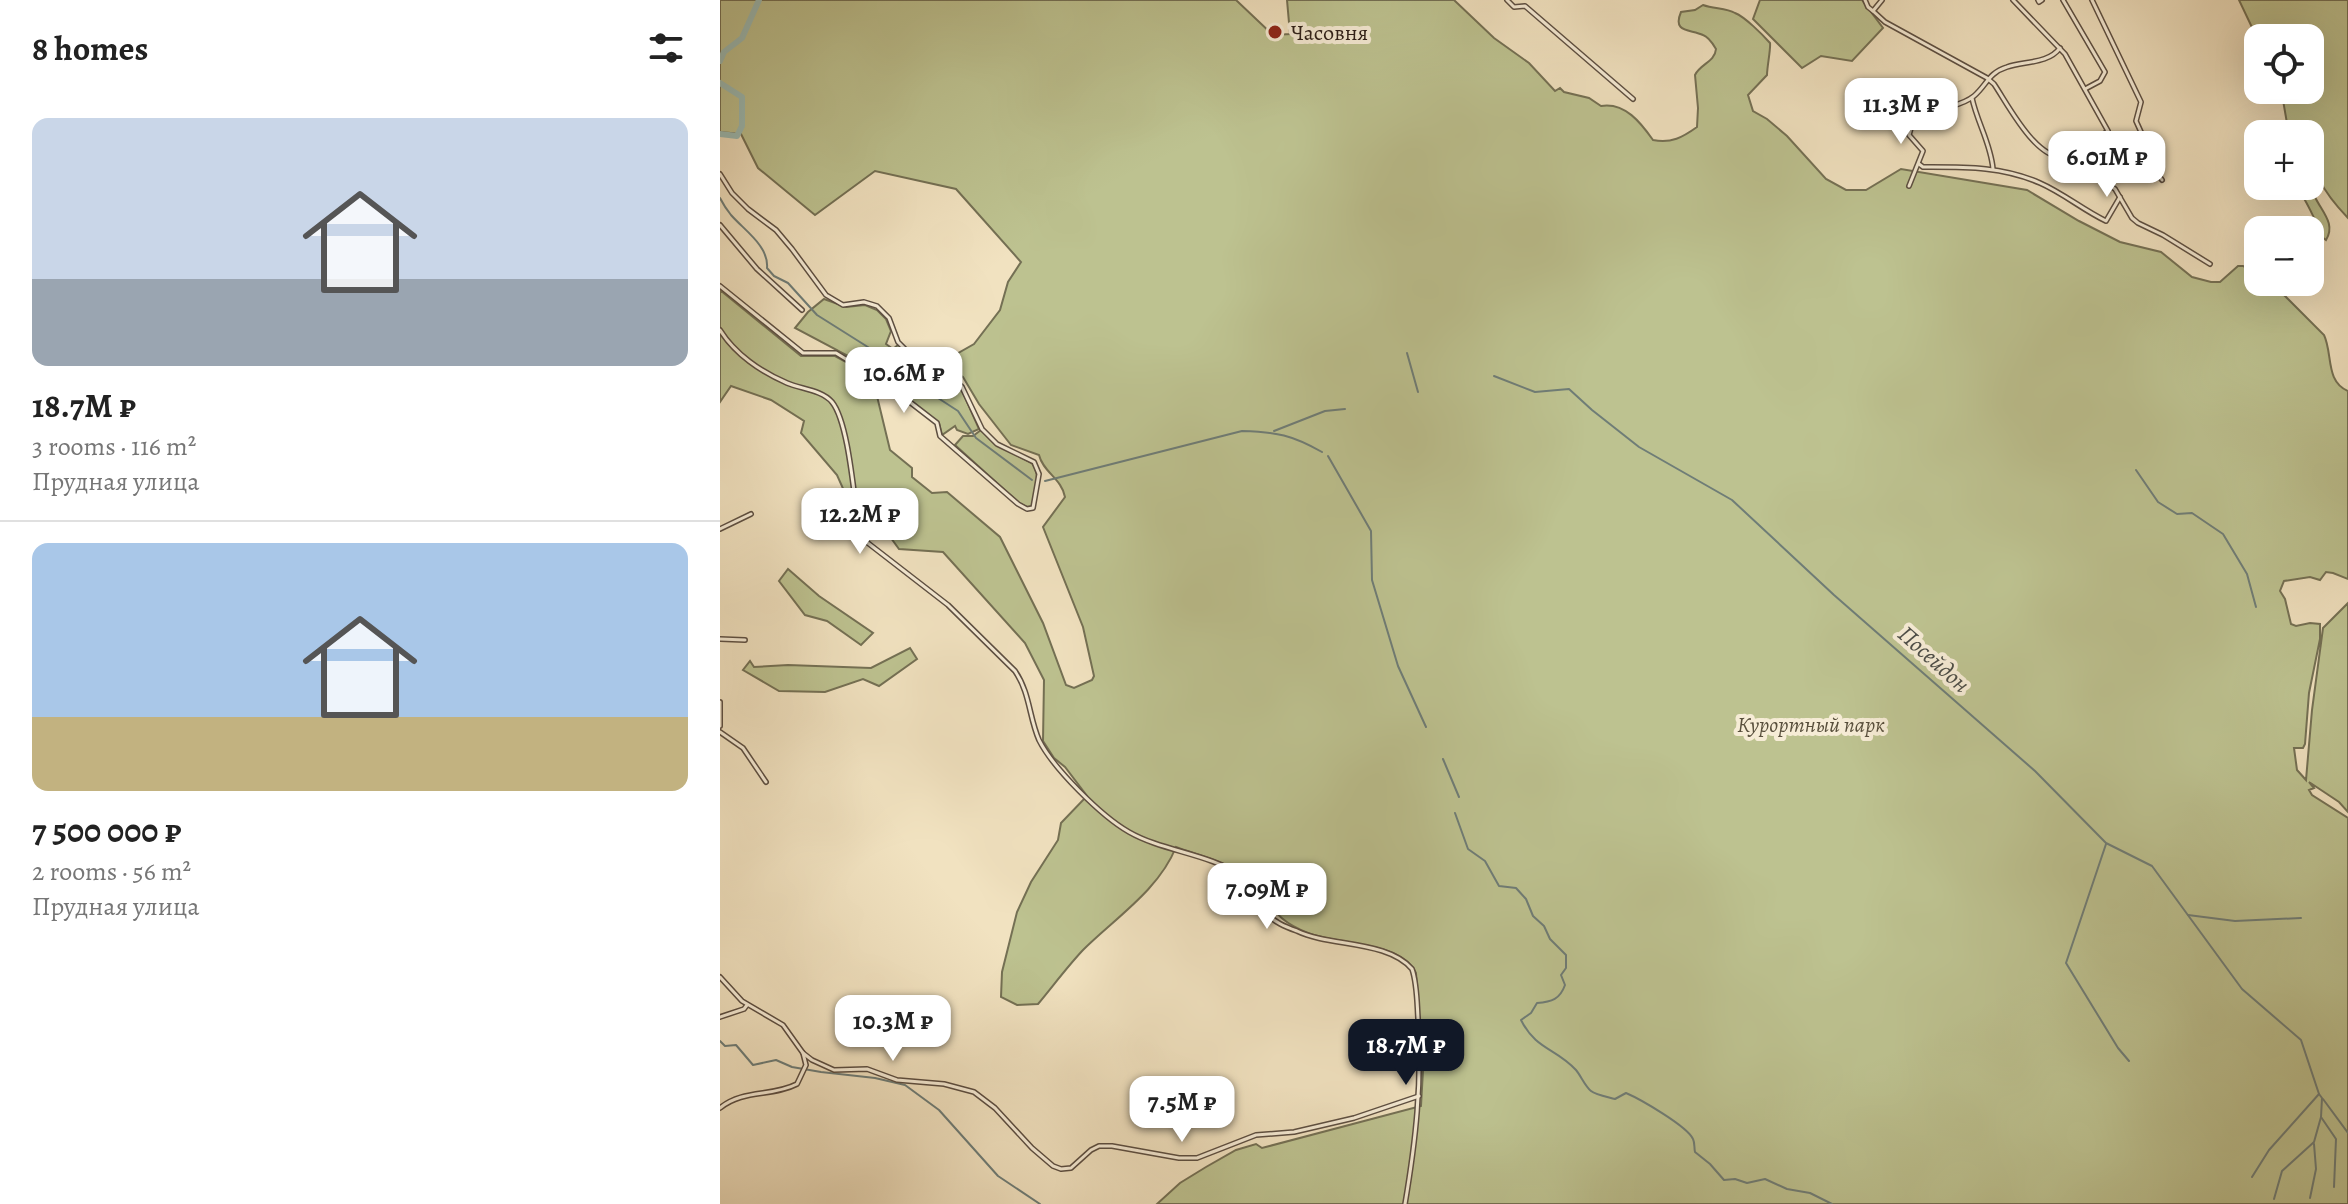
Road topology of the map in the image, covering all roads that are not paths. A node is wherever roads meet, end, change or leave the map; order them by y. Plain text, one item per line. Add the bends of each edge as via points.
1 (1507, 0) edge
2 (1865, 0) edge
3 (1882, 0) edge
4 (2013, 0) edge
5 (2063, 0) edge
6 (2092, 0) edge
7 (1873, 11) junction
8 (2060, 48) junction
9 (1987, 78) junction
10 (1861, 86) dead end
11 (2085, 89) junction
12 (1972, 98) junction
13 (1633, 99) dead end
14 (1917, 124) junction
15 (2070, 157) junction
16 (1919, 164) junction
17 (1993, 169) junction
18 (720, 174) edge
19 (2162, 180) dead end
20 (1909, 186) dead end
21 (2120, 197) junction
22 (720, 225) edge
23 (2210, 264) dead end
24 (720, 286) edge
25 (802, 310) dead end
26 (720, 330) edge
27 (751, 514) dead end
28 (720, 529) edge
29 (720, 639) edge
30 (745, 640) dead end
31 (720, 702) edge
32 (720, 726) edge
33 (720, 732) edge
34 (766, 782) dead end
35 (720, 977) edge
36 (747, 1005) junction
37 (720, 1017) edge
38 (803, 1053) junction
39 (1419, 1096) junction
40 (720, 1108) edge
41 (1405, 1204) edge

1 - 13 street via 1514,7 1525,6
2 - 7 street
3 - 7 street
4 - 8 street
5 - 11 street via 2105,72
6 - 19 street via 2141,102 2136,121 2147,159
7 - 9 street via 1892,27
8 - 9 street
8 - 11 street
9 - 12 street
9 - 15 street via 2043,151
10 - 14 street
11 - 15 street via 2108,131
12 - 14 street
12 - 17 street
14 - 16 street via 1909,132 1923,151
15 - 21 street
16 - 17 street
16 - 20 street
17 - 21 street via 2043,184 2106,221
18 - 24 street via 732,193 776,230 826,295 843,305 877,306 889,318 898,342 916,360 952,376 962,387 982,429 997,444 1034,462 1039,474 1033,508 1018,504 940,436 937,423 902,396 879,390 836,353 803,353
21 - 23 street via 2138,223
22 - 25 street
26 - 39 street via 763,371 829,398 844,433 864,540 948,605 1015,671 1024,684 1040,743 1092,803 1128,832 1242,876 1281,924 1408,964 1414,975
27 - 28 street
29 - 30 street
31 - 32 street
33 - 34 street via 743,748
35 - 36 street
36 - 37 street
36 - 38 street via 783,1025
38 - 39 street via 834,1070 867,1069 897,1080 974,1092 1061,1169 1071,1168 1099,1146 1197,1158 1256,1135 1354,1118
38 - 40 street via 806,1065 797,1084 737,1097
39 - 41 street

